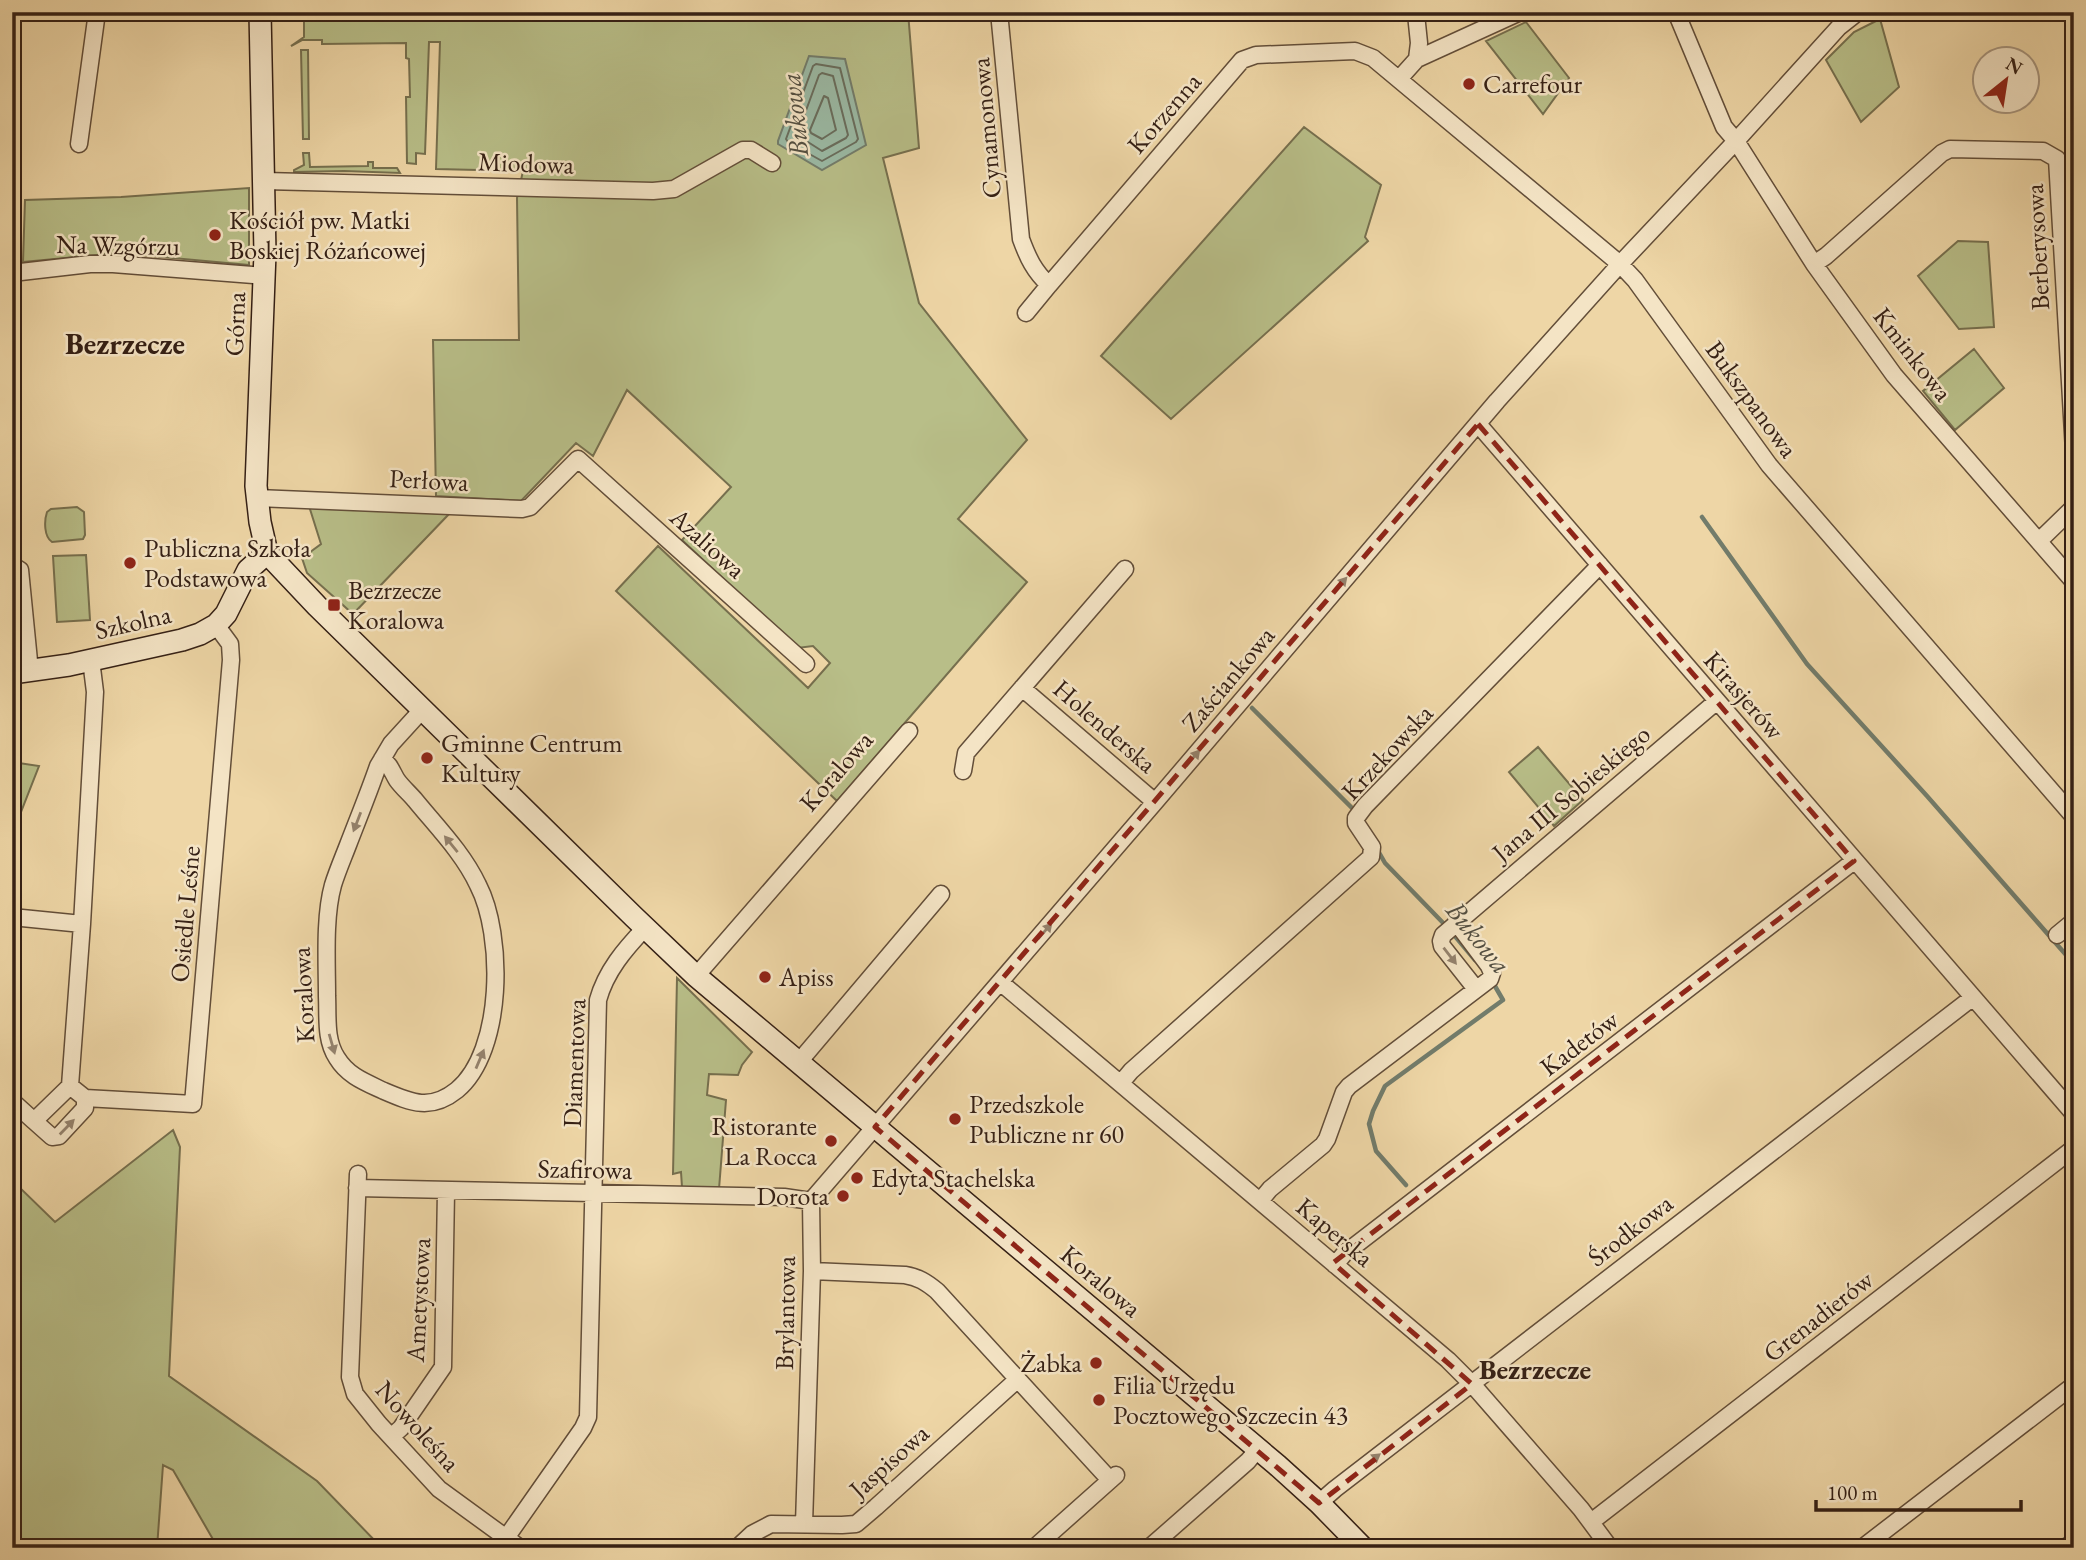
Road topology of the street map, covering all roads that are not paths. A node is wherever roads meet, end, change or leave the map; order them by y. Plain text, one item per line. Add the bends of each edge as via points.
1 (97, 12) edge
2 (260, 12) edge
3 (999, 12) edge
4 (1520, 12) edge
5 (1676, 12) edge
6 (1858, 12) edge
7 (1416, 14) edge
8 (1355, 51) joint
9 (1417, 59) junction
10 (1399, 79) junction
11 (1736, 141) junction
12 (79, 144) dead end
13 (772, 163) dead end
14 (265, 181) junction
15 (1620, 264) junction
16 (1814, 264) junction
17 (12, 272) edge
18 (265, 275) junction
19 (1049, 285) junction
20 (1026, 313) dead end
21 (1478, 424) junction
22 (2074, 451) edge
23 (578, 458) joint
24 (257, 498) junction
25 (2074, 507) edge
26 (2039, 541) junction
27 (267, 553) junction
28 (12, 565) edge
29 (1600, 565) junction
30 (1125, 569) dead end
31 (2074, 582) edge
32 (216, 625) junction
33 (91, 660) junction
34 (806, 664) dead end
35 (21, 672) edge
36 (1022, 688) junction
37 (1717, 701) junction
38 (422, 710) junction
39 (909, 731) dead end
40 (382, 759) junction
41 (962, 771) dead end
42 (397, 779) junction
43 (373, 781) junction
44 (1155, 802) junction
45 (2074, 817) edge
46 (1854, 861) junction
47 (941, 894) dead end
48 (12, 917) edge
49 (2074, 921) edge
50 (1456, 922) junction
51 (82, 924) junction
52 (645, 928) junction
53 (2057, 935) dead end
54 (696, 976) junction
55 (1000, 982) junction
56 (1476, 989) junction
57 (1972, 998) junction
58 (798, 1063) junction
59 (1121, 1083) junction
60 (70, 1086) junction
61 (85, 1098) junction
62 (12, 1101) edge
63 (2074, 1114) edge
64 (34, 1121) junction
65 (875, 1127) junction
66 (2074, 1148) edge
67 (357, 1181) joint
68 (446, 1191) junction
69 (595, 1194) junction
70 (811, 1201) junction
71 (1260, 1201) junction
72 (1335, 1265) junction
73 (812, 1271) junction
74 (1017, 1379) junction
75 (1472, 1384) junction
76 (2074, 1385) edge
77 (391, 1437) junction
78 (1258, 1449) junction
79 (1319, 1503) junction
80 (1591, 1522) junction
81 (804, 1524) junction
82 (513, 1543) edge
83 (737, 1548) edge
84 (1034, 1548) edge
85 (1149, 1548) edge
86 (1363, 1548) edge
87 (1610, 1548) edge
88 (1862, 1548) edge

1 - 12 street
2 - 14 street, Górna
3 - 19 street, Cynamonowa via 1021,239 1037,274
4 - 9 street
5 - 11 street, Kminkowa via 1724,127
6 - 11 street
7 - 9 street
8 - 10 street, Bukszpanowa via 1373,58
8 - 19 street, Korzenna via 1256,55 1242,60
9 - 10 street
10 - 15 street, Bukszpanowa
11 - 15 street
11 - 16 street, Kminkowa
13 - 14 street, Miodowa via 743,150 674,189 653,191
14 - 18 street, Górna
15 - 21 street, Zaściankowa
15 - 45 street, Bukszpanowa via 1769,465
16 - 22 street, Berberysowa via 1951,149 2043,151 2057,159
16 - 26 street, Kminkowa via 1894,375
17 - 18 street, Na Wzgórzu via 113,264
18 - 24 street, Górna
19 - 20 street, Korzenna
21 - 29 street, Kirasjerów
44 -> 21 street, Zaściankowa
23 - 24 street, Perłowa via 530,507 522,509
23 - 34 street, Azaliowa
24 - 27 street, Górna
25 - 26 street
26 - 31 street, Kminkowa
27 - 32 street via 248,570
27 - 38 street, Koralowa
28 - 35 street via 20,570
29 - 37 street, Kirasjerów
29 - 59 street, Krzekowska via 1365,806 1356,823 1371,847 1371,857
30 - 36 street, Holenderska
32 - 33 street, Szkolna via 189,638
32 - 61 street, Osiedle Leśne via 230,644 231,660 193,1104
33 - 35 street, Szkolna
33 - 51 street via 95,692
36 - 41 street, Holenderska via 966,752
36 - 44 street, Holenderska
37 - 46 street, Kirasjerów
37 - 50 street, Jana III Sobieskiego
38 - 40 street
38 - 52 street, Koralowa
39 - 54 street, Koralowa
40 - 42 street, Koralowa
40 - 43 street, Koralowa
42 - 43 street
43 -> 42 street, Koralowa via 332,886 326,939 328,1037 335,1056 350,1074 398,1097 432,1104 462,1086 482,1057 494,991 493,928 486,902 465,862
55 -> 44 street, Zaściankowa
46 - 57 street, Kirasjerów
46 - 72 street, Kadetów
47 - 58 street
48 - 51 street
49 - 53 street
50 -> 56 street, Jana III Sobieskiego via 1441,940
50 - 56 street via 1492,973
51 - 60 street
52 - 54 street, Koralowa
52 - 69 street, Diamentowa via 609,973 598,1000
54 - 58 street, Koralowa
55 - 59 street, Kaperska
55 - 65 street, Zaściankowa
56 - 71 street via 1349,1086 1323,1145
57 - 63 street, Kirasjerów
57 - 75 street, Środkowa
58 - 65 street, Koralowa
59 - 71 street, Kaperska
60 - 61 street
60 - 64 street
64 -> 61 street via 52,1137 59,1136 85,1108
62 - 64 street
65 - 70 street
65 - 78 street, Koralowa
66 - 80 street, Grenadierów
67 - 68 street, Szafirowa
67 - 77 street, Nowoleśna via 350,1377 355,1394
68 - 69 street, Szafirowa
68 - 77 street, Ametystowa via 443,1367
69 - 70 street, Szafirowa
69 - 82 street, Diamentowa via 588,1418
70 - 73 street, Brylantowa
71 - 72 street, Kaperska
72 - 75 street, Kaperska
73 - 74 street via 920,1279 937,1291
73 - 81 street, Brylantowa
74 - 81 street, Jaspisowa via 856,1524
74 - 84 street via 1114,1477
79 -> 75 street, Środkowa
75 - 80 street, Kaperska
76 - 88 street
77 - 82 street, Nowoleśna via 439,1489
78 - 79 street, Koralowa
78 - 85 street
79 - 86 street, Koralowa
80 - 87 street, Kaperska
81 - 83 street, Jaspisowa via 771,1524

